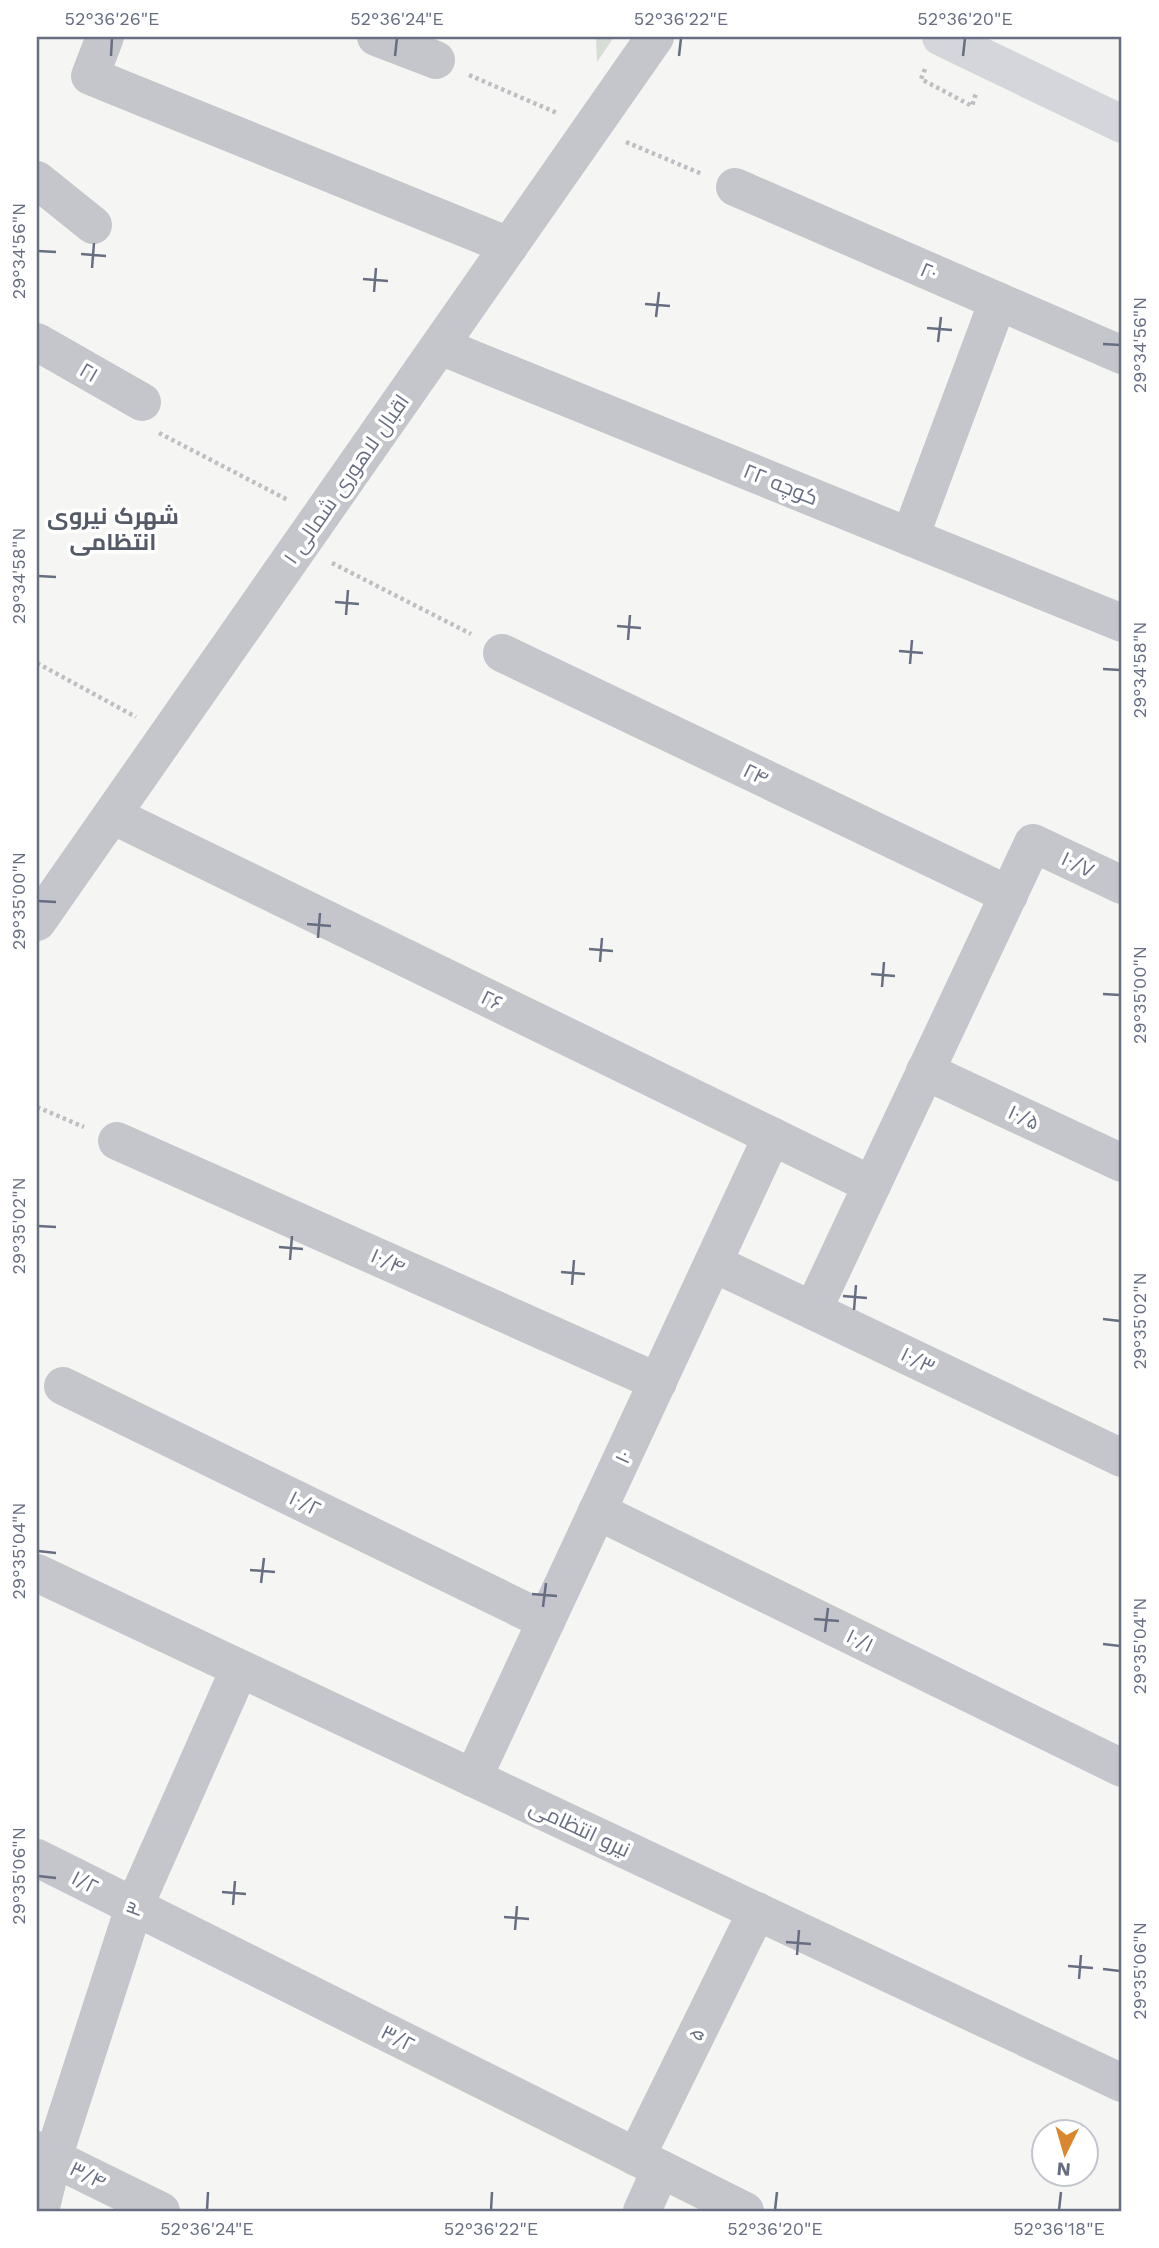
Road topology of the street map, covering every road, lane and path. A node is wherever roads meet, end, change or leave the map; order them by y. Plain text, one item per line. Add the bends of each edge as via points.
1 (105, 37) edge
2 (376, 37) edge
3 (655, 37) edge
4 (941, 37) edge
5 (436, 60) joint
6 (921, 79) dead end
7 (972, 106) dead end
8 (1122, 124) edge
9 (592, 128) junction
10 (37, 180) edge
11 (735, 187) joint
12 (93, 225) dead end
13 (509, 246) junction
14 (999, 301) junction
15 (37, 342) edge
16 (440, 346) junction
17 (1122, 355) edge
18 (142, 402) joint
19 (310, 531) junction
20 (910, 537) junction
21 (1122, 623) edge
22 (502, 653) joint
23 (37, 663) edge
24 (168, 734) junction
25 (112, 814) junction
26 (1122, 885) edge
27 (1009, 895) junction
28 (37, 922) edge
29 (925, 1071) junction
30 (37, 1107) edge
31 (772, 1136) junction
32 (117, 1141) joint
33 (1122, 1163) edge
34 (872, 1185) junction
35 (713, 1263) junction
36 (813, 1310) junction
37 (658, 1382) junction
38 (63, 1385) dead end
39 (1122, 1458) edge
40 (597, 1511) junction
41 (37, 1573) edge
42 (546, 1621) junction
43 (239, 1670) junction
44 (1122, 1768) edge
45 (473, 1778) junction
46 (37, 1858) edge
47 (134, 1907) junction
48 (757, 1912) junction
49 (1122, 2083) edge
50 (45, 2154) edge
51 (649, 2163) junction
52 (40, 2211) edge
53 (161, 2211) edge
54 (642, 2211) edge
55 (745, 2211) edge

1 - 13 street via 90,76
2 - 5 street
3 - 9 street, اقبال لاهوری شمالی ۱
4 - 8 main road
5 - 9 path
6 - 7 path
9 - 11 path
9 - 13 street, اقبال لاهوری شمالی ۱
10 - 12 street
11 - 14 street, ۲۰
13 - 16 street, اقبال لاهوری شمالی ۱
14 - 17 street, ۲۰
14 - 20 street
15 - 18 street, ۲۱
16 - 19 street, اقبال لاهوری شمالی ۱
16 - 20 street, کوچه ۲۲
18 - 19 path via 149,427
19 - 22 path
19 - 24 street, اقبال لاهوری شمالی ۱
20 - 21 street, کوچه ۲۲
22 - 27 street, ۲۴
23 - 24 path
24 - 25 street, اقبال لاهوری شمالی ۱
25 - 28 street, اقبال لاهوری شمالی ۱
25 - 31 street, ۲۶
26 - 27 street, ۱۰/۷ via 1033,843
27 - 29 street
29 - 33 street, ۱۰/۵
29 - 34 street
30 - 32 path
31 - 34 street, ۲۶
31 - 35 street, ۱۰
32 - 37 street, ۱۰/۴
34 - 36 street
35 - 36 street, ۱۰/۳
35 - 37 street, ۱۰
36 - 39 street, ۱۰/۳
37 - 40 street, ۱۰
38 - 42 street, ۱۰/۲
40 - 42 street, ۱۰
40 - 44 street, ۱۰/۱
41 - 43 street, نیرو انتظامی
42 - 45 street, ۱۰
43 - 45 street, نیرو انتظامی
43 - 47 street, ۳
45 - 48 street, نیرو انتظامی
46 - 47 street, ۱/۲
47 - 50 street, ۳
47 - 51 street, ۳/۲
48 - 49 street, نیرو انتظامی
48 - 51 street, ۵
50 - 52 street, ۳
50 - 53 street, ۳/۴
51 - 54 street, ۵
51 - 55 street, ۳/۲

